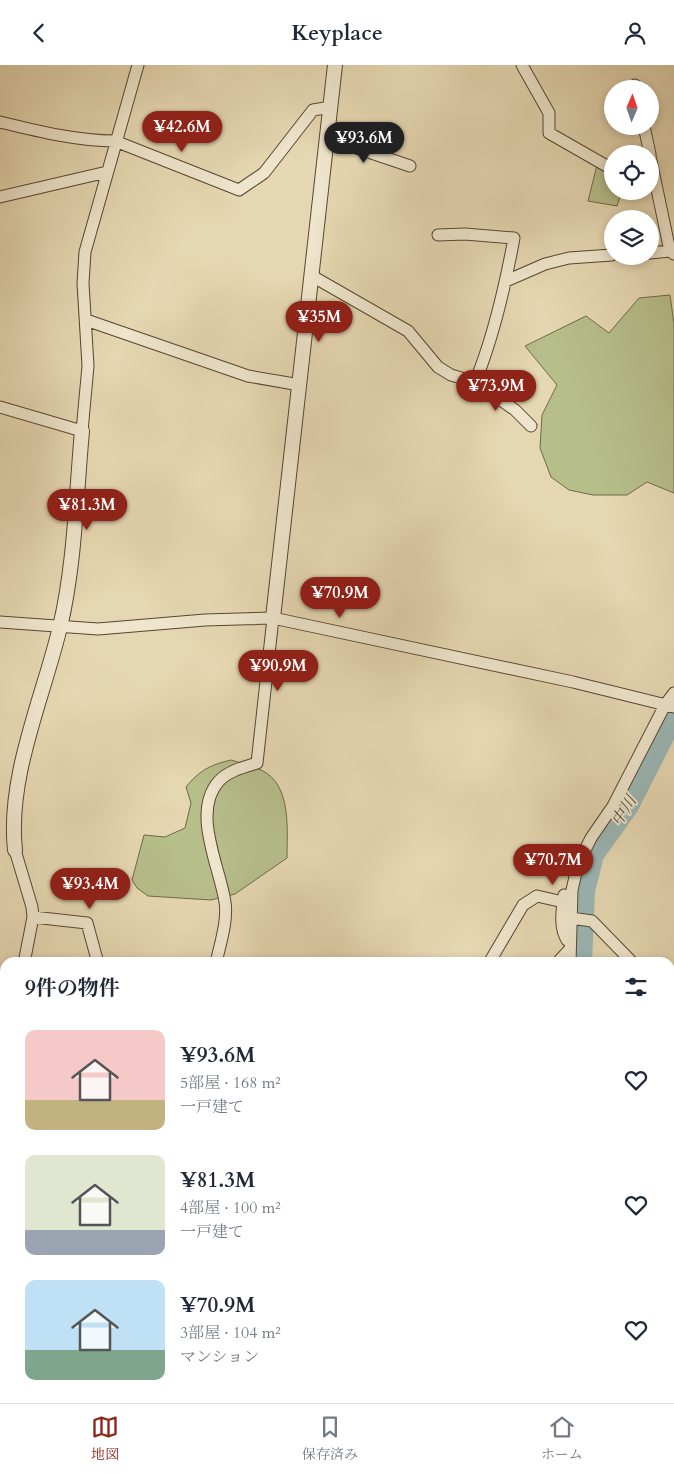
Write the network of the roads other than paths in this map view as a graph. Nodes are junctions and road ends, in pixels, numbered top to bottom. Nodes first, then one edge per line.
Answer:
1 (138, 65) edge
2 (335, 65) edge
3 (522, 65) edge
4 (331, 107) junction
5 (0, 122) edge
6 (327, 138) junction
7 (115, 141) junction
8 (604, 164) edge
9 (410, 166) dead end
10 (107, 173) junction
11 (0, 197) edge
12 (657, 200) edge
13 (438, 235) dead end
14 (659, 253) edge
15 (672, 253) edge
16 (604, 256) edge
17 (312, 276) junction
18 (506, 281) junction
19 (86, 320) junction
20 (475, 382) junction
21 (300, 385) junction
22 (0, 407) edge
23 (531, 425) dead end
24 (82, 431) junction
25 (273, 618) junction
26 (0, 622) edge
27 (60, 627) junction
28 (674, 693) edge
29 (670, 707) edge
30 (15, 850) joint
31 (582, 856) junction
32 (563, 902) junction
33 (33, 917) junction
34 (573, 917) junction
35 (570, 947) junction
36 (25, 957) edge
37 (96, 957) edge
38 (217, 957) edge
39 (493, 957) edge
40 (562, 957) edge
41 (570, 957) edge
42 (628, 957) edge

1 - 7 street
2 - 4 street
3 - 8 street
4 - 6 street
4 - 7 street
5 - 7 street
6 - 9 street
6 - 17 street
7 - 10 street
10 - 11 street
10 - 19 street
12 - 15 street
13 - 18 street
14 - 15 street
16 - 18 street
17 - 20 street
17 - 21 street
18 - 20 street
19 - 21 street
19 - 24 street
20 - 23 street
21 - 25 street
22 - 24 street
24 - 27 street
25 - 27 street
25 - 29 street
25 - 38 street
26 - 27 street
27 - 30 street
28 - 29 street
29 - 31 street
30 - 33 street
31 - 32 street
31 - 34 street
32 - 35 street
32 - 39 street
33 - 36 street
33 - 37 street
34 - 35 street
34 - 42 street
35 - 40 street
35 - 41 street

